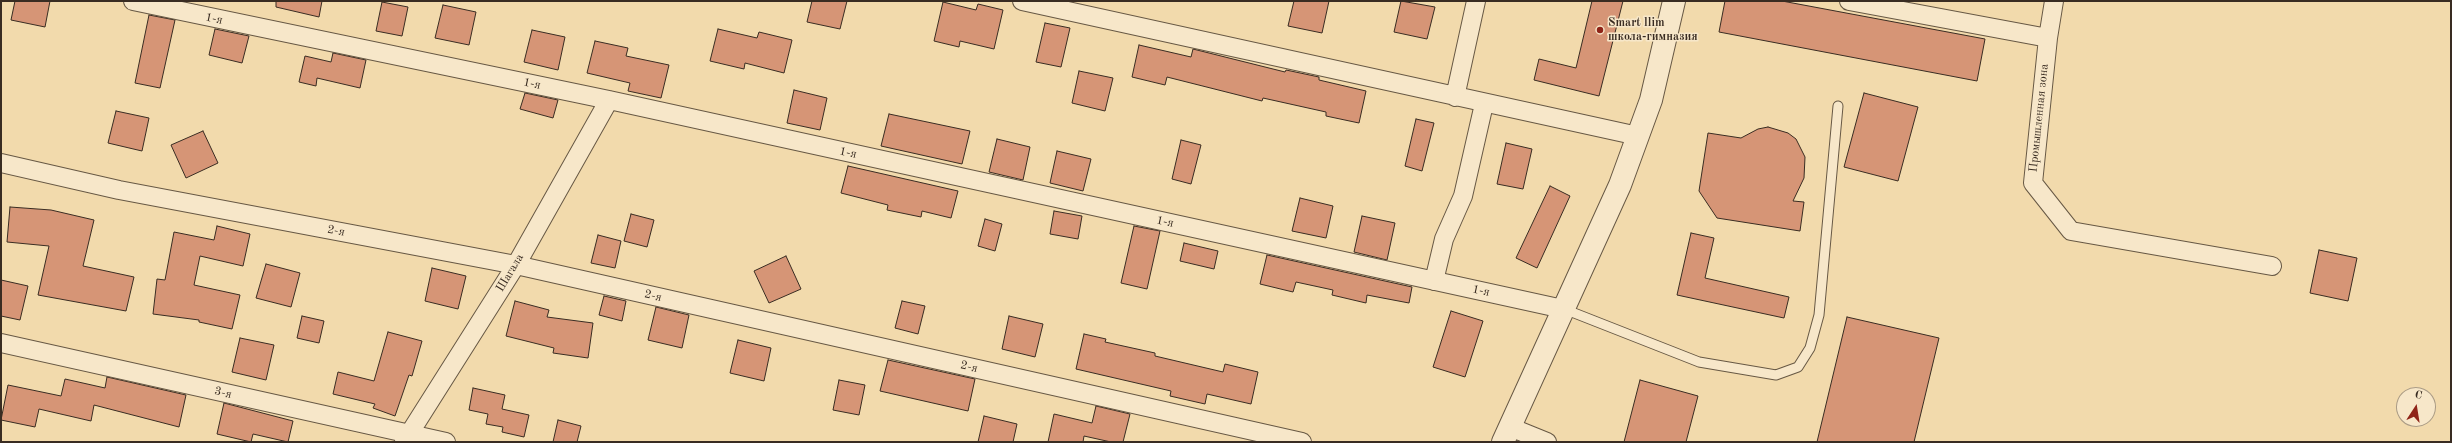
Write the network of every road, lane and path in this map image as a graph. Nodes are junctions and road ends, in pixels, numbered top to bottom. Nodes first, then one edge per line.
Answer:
1 (133, 1) edge
2 (1022, 1) edge
3 (1476, 1) edge
4 (1674, 1) edge
5 (1849, 1) edge
6 (2054, 1) edge
7 (2048, 38) junction
8 (1454, 97) junction
9 (609, 100) junction
10 (1484, 104) junction
11 (1838, 106) dead end
12 (1638, 136) junction
13 (1, 163) edge
14 (516, 266) junction
15 (2272, 266) dead end
16 (1434, 281) junction
17 (1562, 309) junction
18 (1, 343) edge
19 (1507, 434) edge
20 (407, 438) edge
21 (446, 442) edge
22 (1302, 442) edge
23 (1547, 442) edge

1 - 9 street, 1-я
2 - 8 street
3 - 8 street
4 - 12 street
5 - 7 street
6 - 7 street, Промышленная зона
7 - 15 street, Промышленная зона
8 - 10 street
9 - 14 street, Шагала
9 - 16 street, 1-я
10 - 12 street
10 - 16 street
11 - 17 lane
12 - 17 street
13 - 14 street, 2-я
14 - 20 street, Шагала
14 - 22 street, 2-я
16 - 17 street, 1-я
17 - 19 street
18 - 20 street, 3-я
19 - 23 street
20 - 21 street, 3-я

